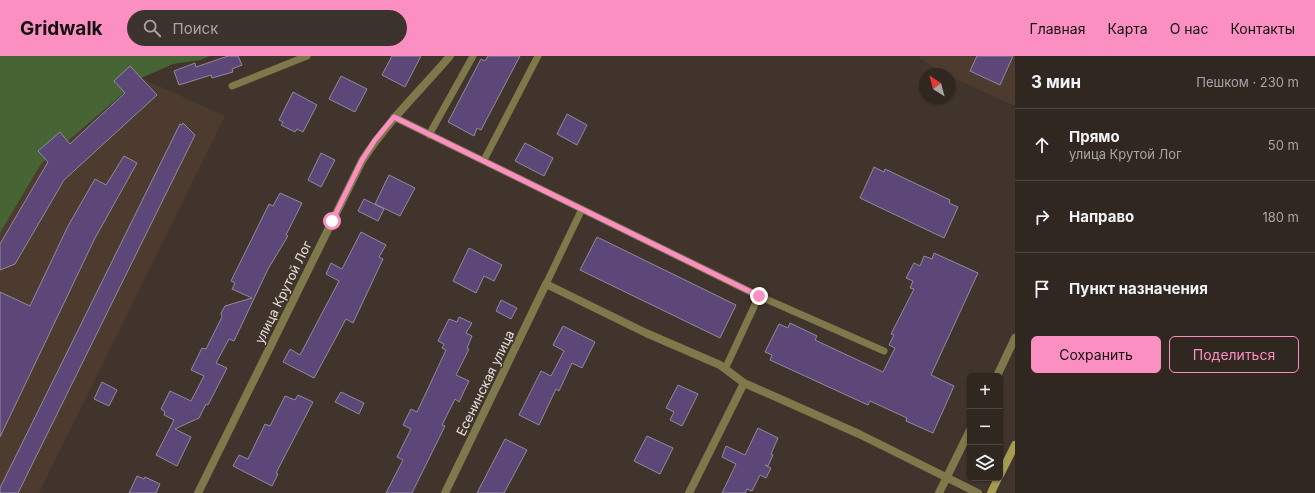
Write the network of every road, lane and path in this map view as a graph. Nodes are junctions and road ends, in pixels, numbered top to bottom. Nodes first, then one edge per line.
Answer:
1 (307, 56) edge
2 (450, 56) edge
3 (473, 56) edge
4 (538, 56) edge
5 (232, 86) dead end
6 (394, 117) junction
7 (429, 134) junction
8 (484, 160) junction
9 (582, 209) junction
10 (546, 284) junction
11 (759, 296) junction
12 (1015, 338) edge
13 (884, 351) dead end
14 (725, 369) junction
15 (998, 373) edge
16 (744, 383) junction
17 (967, 436) edge
18 (1015, 445) edge
19 (1003, 469) edge
20 (947, 478) junction
21 (997, 481) edge
22 (198, 493) edge
23 (446, 493) edge
24 (689, 493) edge
25 (939, 493) edge
26 (978, 493) edge
27 (991, 493) edge

1 - 5 lane
2 - 6 street, улица Крутой Лог
3 - 7 lane
4 - 8 lane
6 - 7 lane
6 - 22 street, улица Крутой Лог
7 - 8 lane
8 - 9 lane
9 - 10 lane
9 - 11 lane
10 - 14 street
10 - 23 street, Есенинская улица
11 - 13 lane
11 - 14 lane
12 - 15 street
14 - 16 street
16 - 20 street
16 - 24 street
17 - 20 street
18 - 19 main road
20 - 25 street
20 - 26 street
21 - 27 main road

